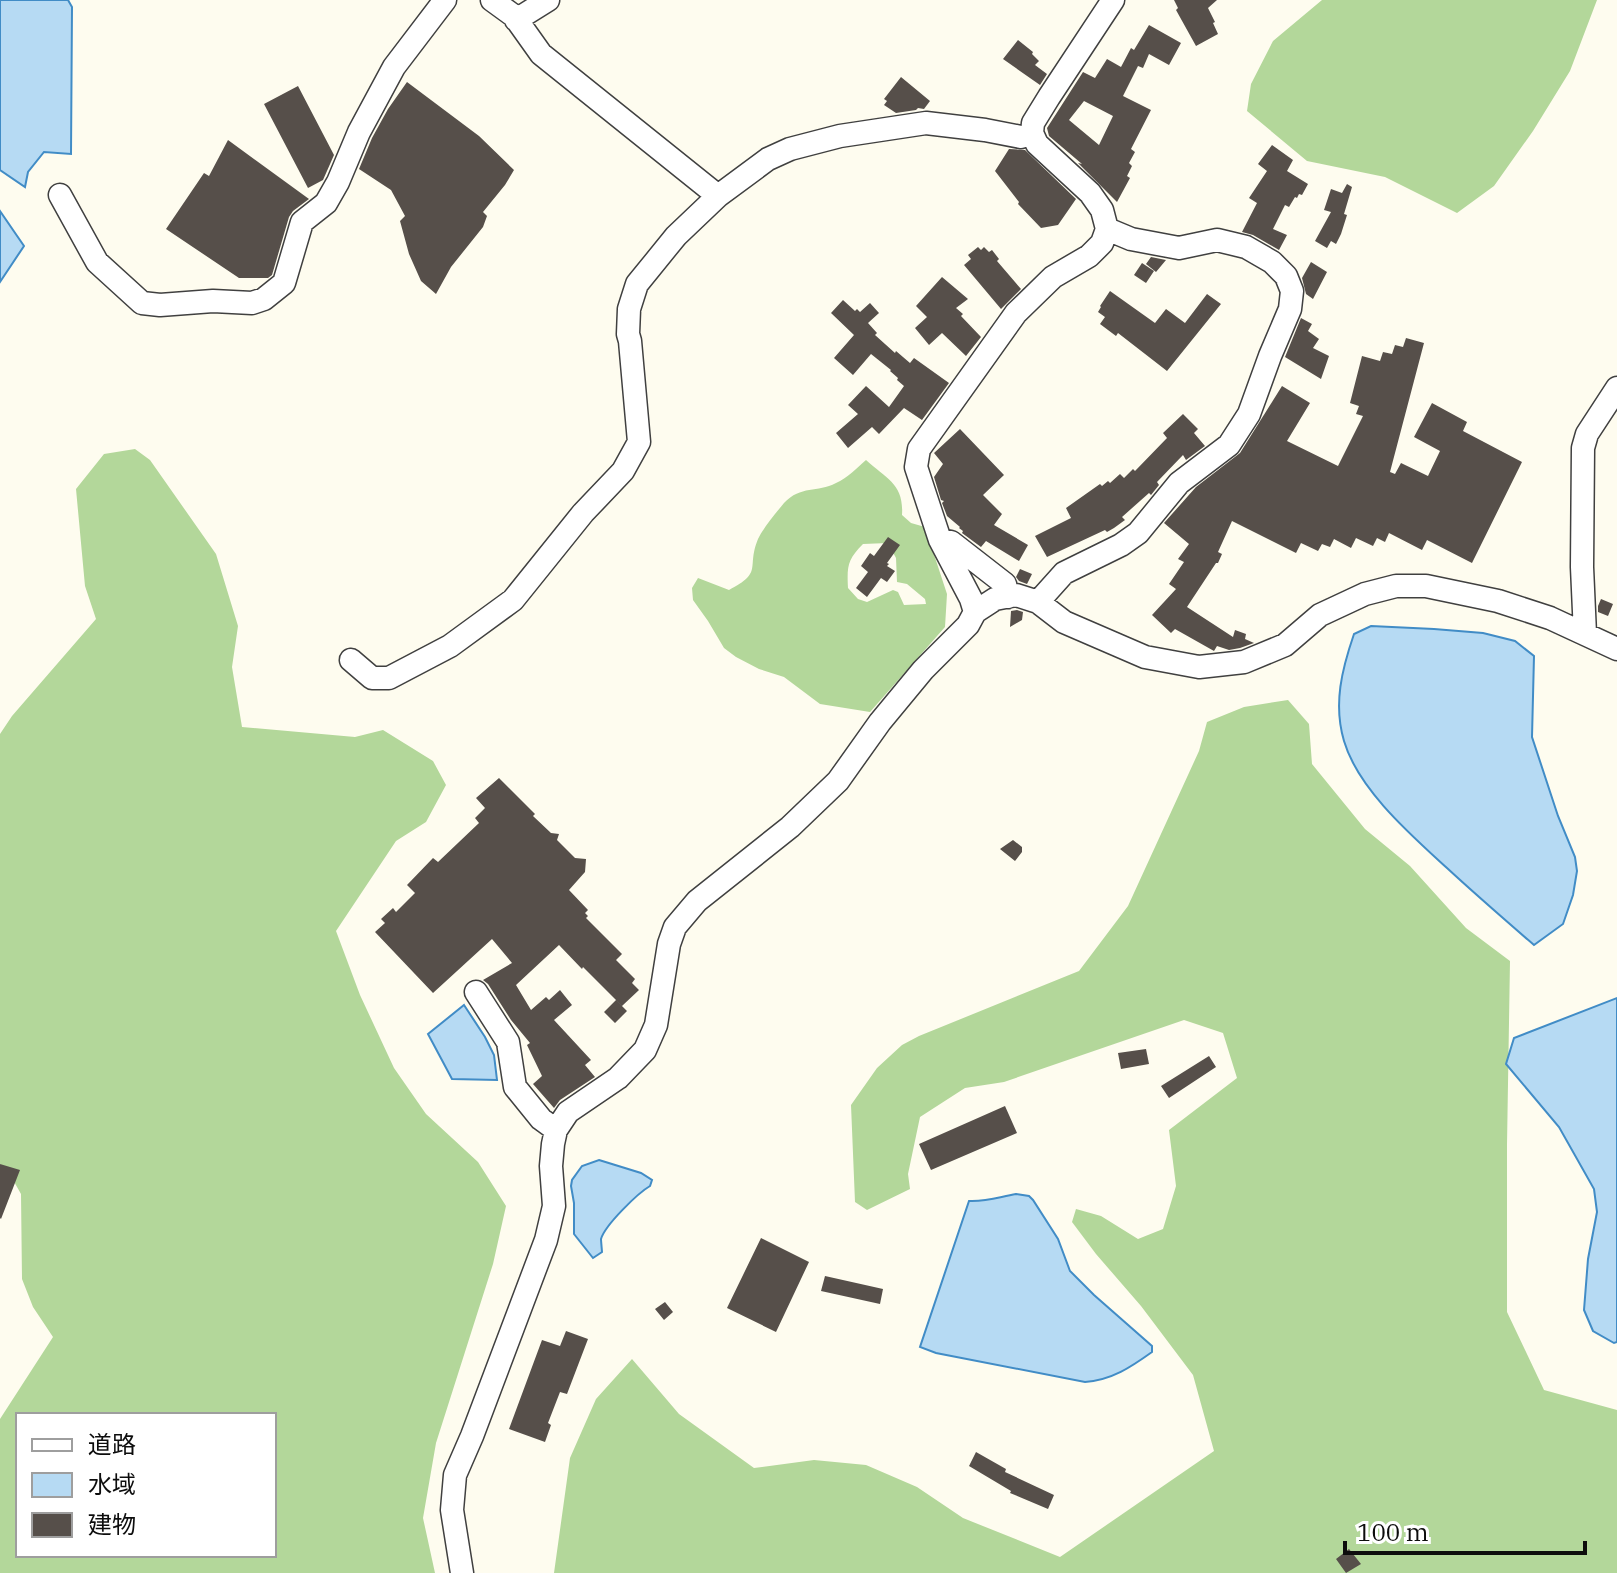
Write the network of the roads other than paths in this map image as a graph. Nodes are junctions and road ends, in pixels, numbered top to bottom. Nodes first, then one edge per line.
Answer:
1 (445, 0) edge
2 (492, 0) edge
3 (548, 0) edge
4 (1113, 0) edge
5 (516, 20) junction
6 (1032, 133) junction
7 (60, 195) dead end
8 (718, 196) junction
9 (1107, 229) junction
10 (1617, 388) edge
11 (940, 540) junction
12 (1008, 597) junction
13 (1038, 602) junction
14 (975, 612) junction
15 (1585, 634) junction
16 (1617, 649) edge
17 (351, 660) dead end
18 (476, 992) dead end
19 (556, 1130) junction
20 (462, 1573) edge

1 - 7 street
2 - 5 street
3 - 5 street
4 - 6 street
5 - 8 street
6 - 8 street
6 - 9 street
8 - 17 street
9 - 11 street
9 - 13 street
10 - 15 street
11 - 12 street
11 - 14 street
12 - 13 street
12 - 14 street
13 - 15 street
14 - 19 street
15 - 16 street
18 - 19 street
19 - 20 street

